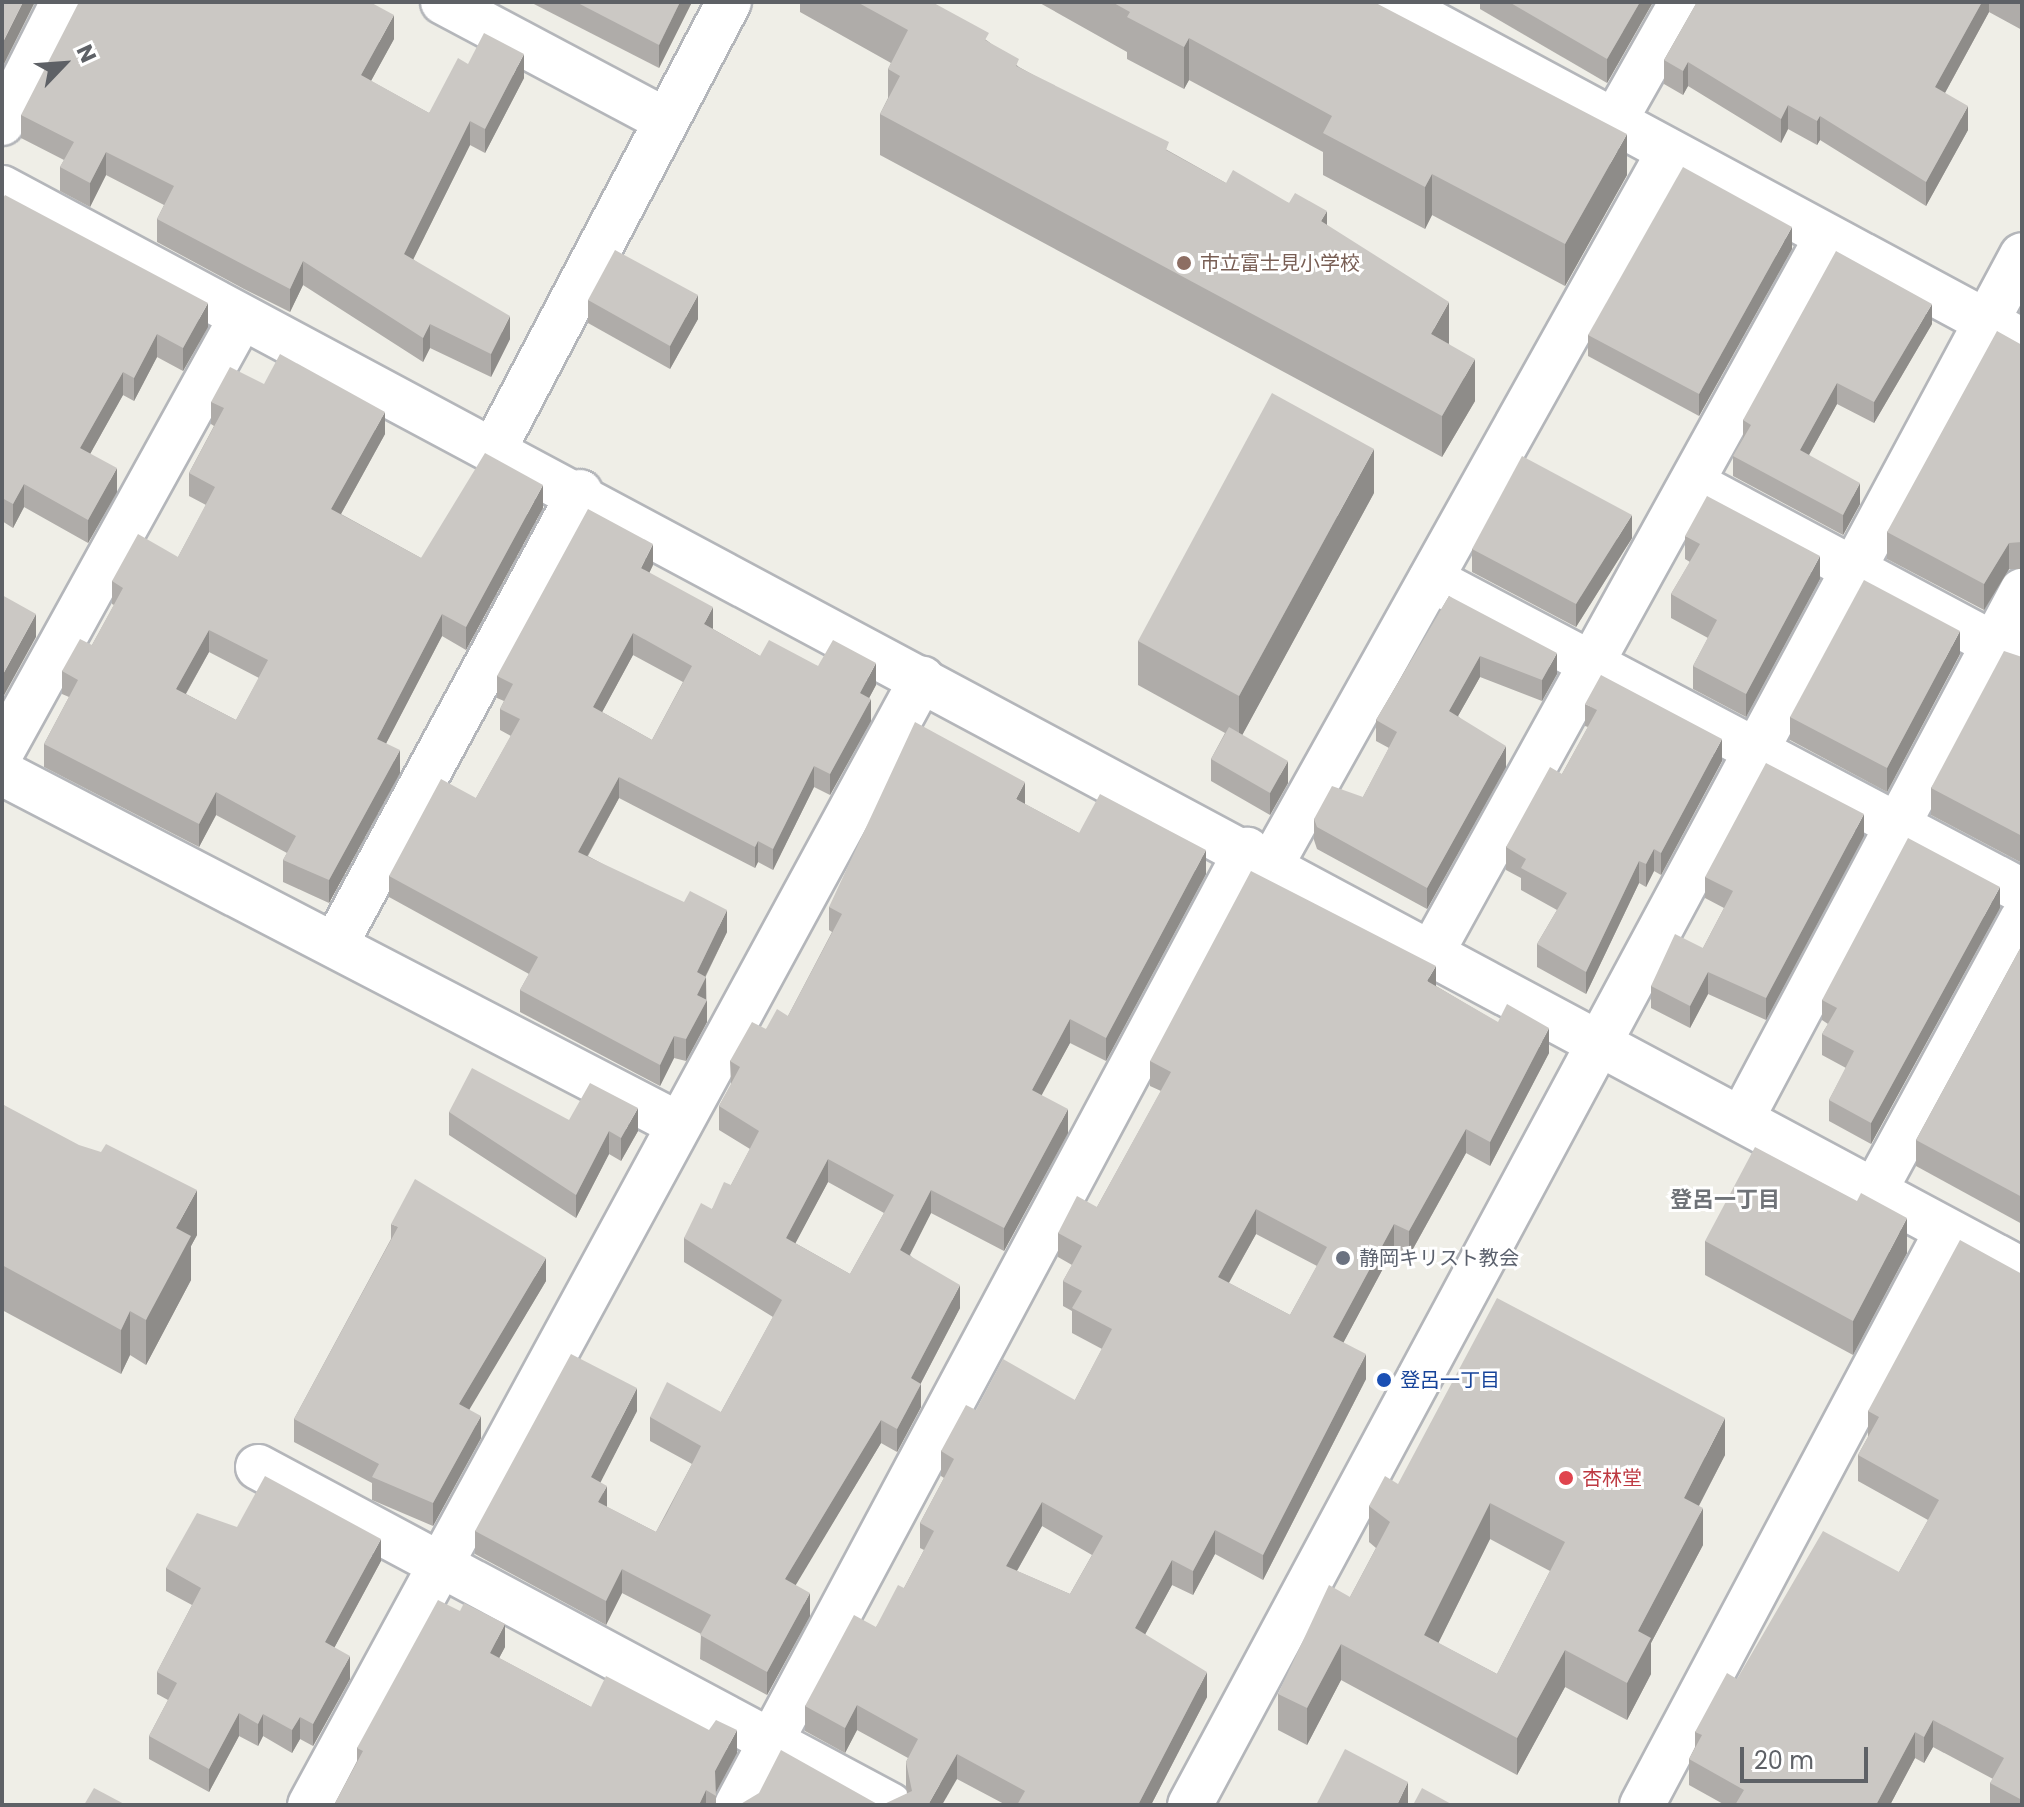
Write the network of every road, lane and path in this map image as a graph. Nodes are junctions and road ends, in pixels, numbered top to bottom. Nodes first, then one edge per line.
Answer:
1 (63, 2) edge
2 (443, 2) edge
3 (729, 2) edge
4 (1393, 2) edge
5 (1682, 2) edge
6 (1454, 16) edge
7 (665, 120) junction
8 (1614, 122) junction
9 (2, 123) edge
10 (1669, 152) junction
11 (2, 188) edge
12 (1827, 237) junction
13 (2022, 255) edge
14 (241, 318) junction
15 (2004, 331) edge
16 (494, 449) junction
17 (1692, 483) junction
18 (580, 492) junction
19 (1853, 568) junction
20 (1431, 579) junction
21 (2022, 591) edge
22 (2008, 651) edge
23 (1592, 662) junction
24 (922, 679) junction
25 (1755, 750) junction
26 (2, 751) edge
27 (2, 773) edge
28 (1897, 827) junction
29 (1260, 856) junction
30 (2022, 891) edge
31 (2022, 919) edge
32 (335, 945) junction
33 (1433, 950) junction
34 (1599, 1041) junction
35 (1742, 1118) junction
36 (676, 1123) junction
37 (1875, 1190) junction
38 (1947, 1231) junction
39 (2018, 1259) edge
40 (258, 1467) dead end
41 (438, 1562) junction
42 (771, 1740) junction
43 (310, 1805) edge
44 (737, 1805) edge
45 (890, 1805) edge
46 (1190, 1805) edge
47 (1642, 1805) edge

1 - 9 street
2 - 7 street
3 - 7 street
4 - 6 street
5 - 8 street
6 - 8 street
7 - 16 street
8 - 10 street
10 - 12 street
10 - 20 street
11 - 14 street
12 - 15 street
12 - 17 street
13 - 15 street
14 - 16 street
14 - 26 street
15 - 19 street
16 - 18 street
17 - 19 street
17 - 23 street
18 - 24 street
18 - 32 street
19 - 22 street
19 - 25 street
20 - 23 street
20 - 29 street
21 - 22 street
22 - 28 street
23 - 25 street
23 - 33 street
24 - 29 street
24 - 36 street
25 - 28 street
25 - 34 street
27 - 32 street
28 - 30 street
28 - 35 street
29 - 33 street
29 - 42 street
31 - 37 street
32 - 36 street
33 - 34 street
34 - 35 street
34 - 46 street
35 - 37 street
36 - 41 street
37 - 38 street
38 - 39 street
38 - 47 street
40 - 41 street
41 - 42 street
41 - 43 street
42 - 44 street
42 - 45 street

